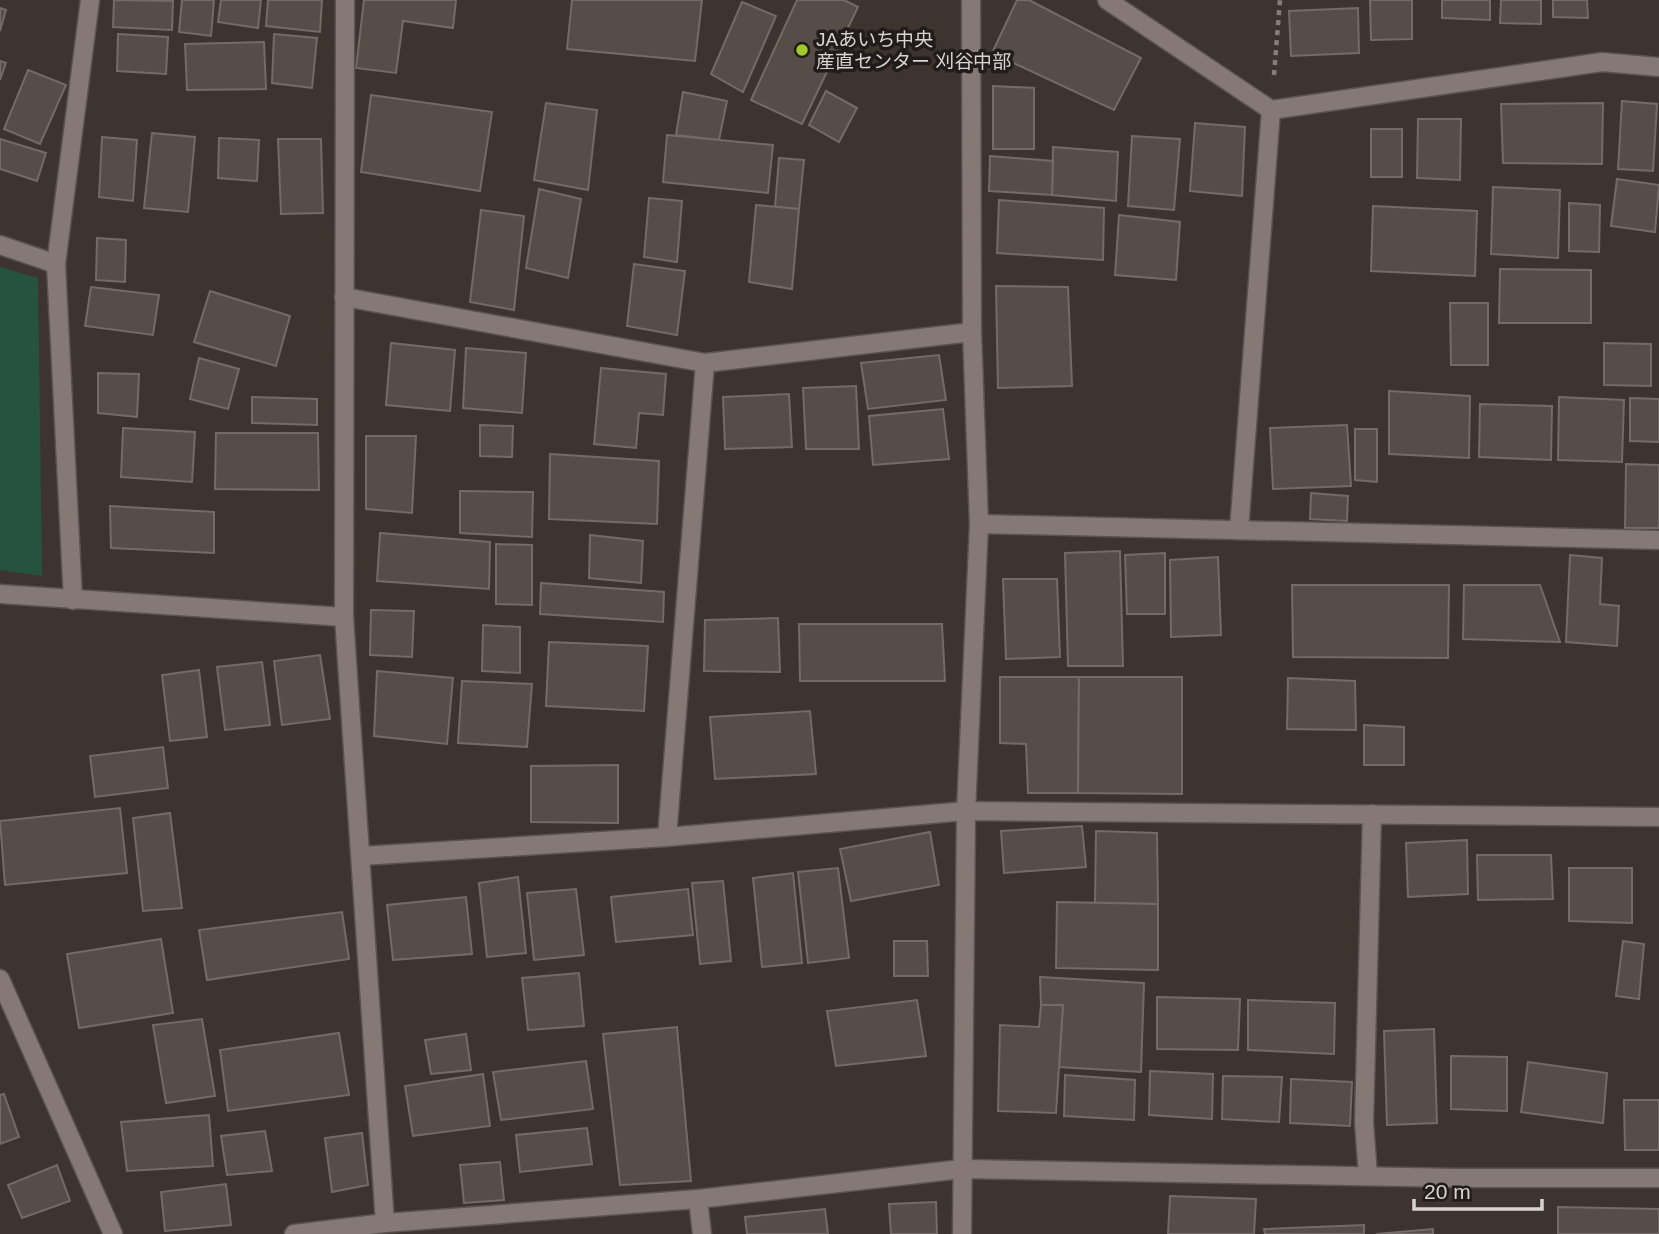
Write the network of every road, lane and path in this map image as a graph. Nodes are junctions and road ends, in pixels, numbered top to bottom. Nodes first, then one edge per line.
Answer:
1 (90, 0) edge
2 (345, 0) edge
3 (971, 0) edge
4 (1107, 0) edge
5 (1280, 0) edge
6 (1659, 67) edge
7 (1271, 110) junction
8 (0, 246) edge
9 (56, 264) junction
10 (344, 297) junction
11 (972, 332) junction
12 (705, 363) junction
13 (979, 524) junction
14 (1239, 530) junction
15 (1659, 540) edge
16 (0, 594) edge
17 (73, 600) junction
18 (344, 617) junction
19 (966, 811) junction
20 (1372, 814) junction
21 (1659, 817) edge
22 (667, 837) junction
23 (361, 856) junction
24 (0, 979) edge
25 (962, 1169) junction
26 (1368, 1176) junction
27 (1659, 1178) edge
28 (698, 1199) junction
29 (385, 1223) junction
30 (113, 1234) edge
31 (294, 1234) edge
32 (702, 1234) edge
33 (962, 1234) edge

1 - 9 street
2 - 10 street
3 - 11 street
4 - 7 street
5 - 7 path
6 - 7 street
7 - 14 street
8 - 9 street
9 - 17 street
10 - 12 street
10 - 18 street
11 - 12 street
11 - 13 street
12 - 22 street
13 - 14 street
13 - 19 street
14 - 15 street
16 - 17 street
17 - 18 street
18 - 23 street
19 - 20 street
19 - 22 street
19 - 25 street
20 - 21 street
20 - 26 street
22 - 23 street
23 - 29 street
24 - 30 street
25 - 26 street
25 - 28 street
25 - 33 street
26 - 27 street
28 - 29 street
28 - 32 street
29 - 31 street

